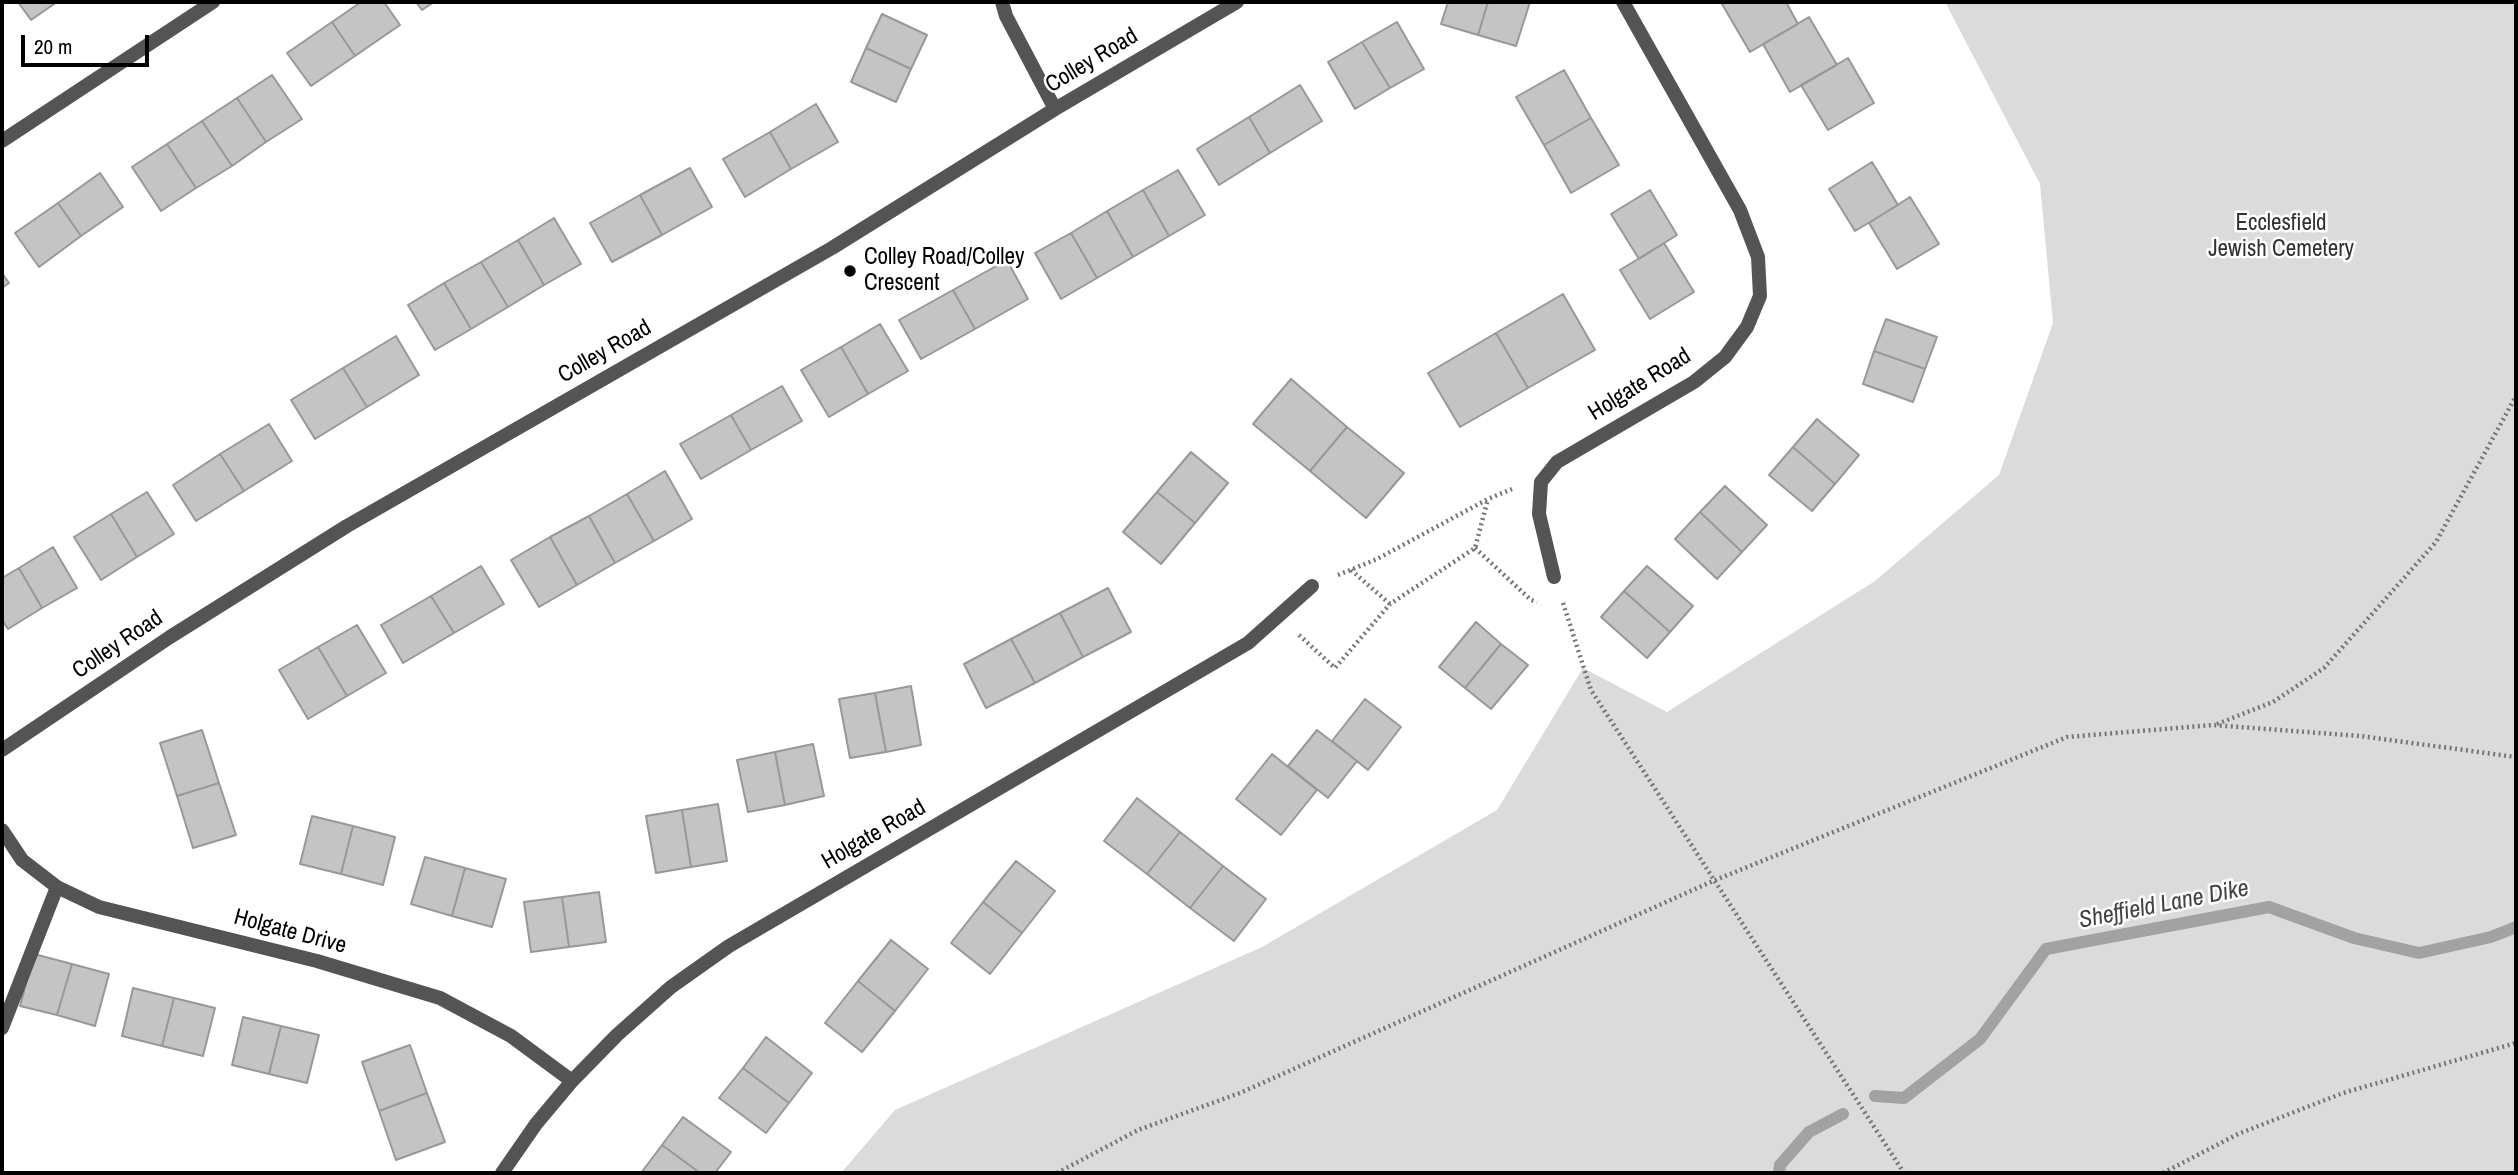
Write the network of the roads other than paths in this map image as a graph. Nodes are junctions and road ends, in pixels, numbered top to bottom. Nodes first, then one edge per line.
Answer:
1 (213, 2) edge
2 (1002, 2) edge
3 (1237, 2) edge
4 (1623, 2) edge
5 (1055, 109) junction
6 (2, 141) edge
7 (1554, 577) road end
8 (1312, 586) road end
9 (2, 750) edge
10 (2, 830) edge
11 (57, 887) junction
12 (2, 1028) edge
13 (572, 1081) junction
14 (502, 1173) edge

1 - 6 street
2 - 5 street
3 - 5 street, Colley Road
4 - 7 street, Holgate Road
5 - 9 street, Colley Road
8 - 13 street, Holgate Road
10 - 11 street, Holgate Drive
11 - 12 street
11 - 13 street, Holgate Drive
13 - 14 street, Holgate Road

